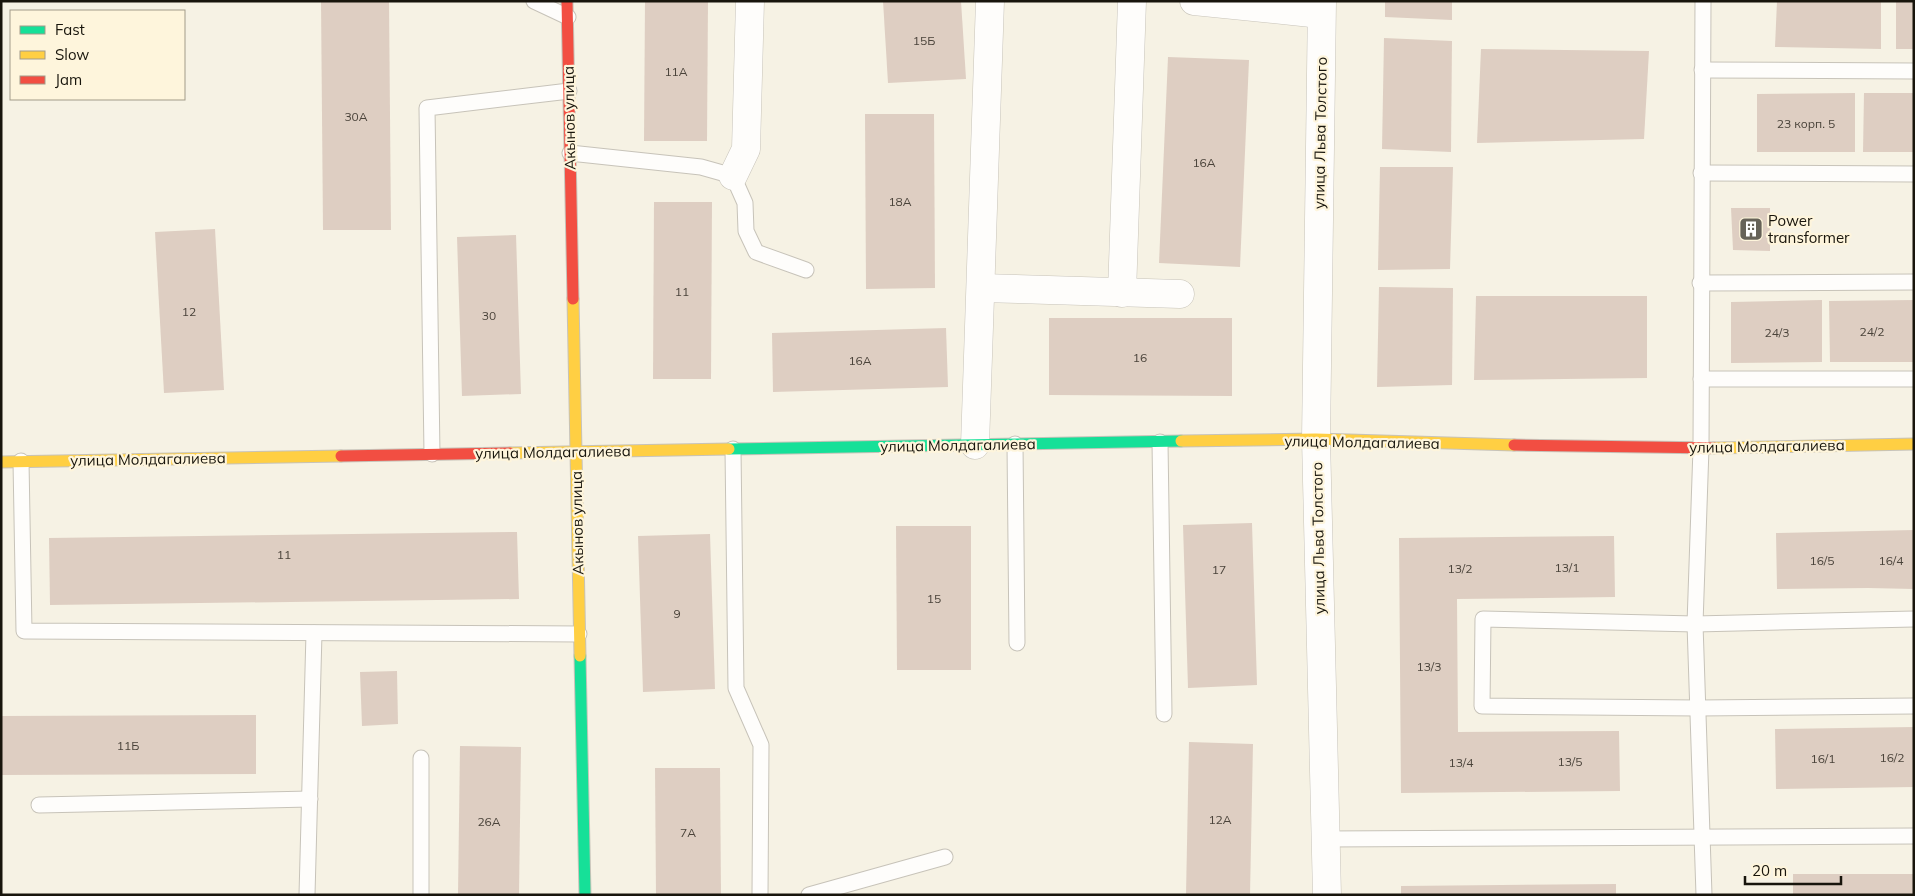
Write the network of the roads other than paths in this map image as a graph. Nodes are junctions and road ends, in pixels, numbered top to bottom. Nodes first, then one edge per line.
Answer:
1 (534, 1) edge
2 (567, 1) edge
3 (750, 1) edge
4 (990, 1) edge
5 (1132, 1) edge
6 (1194, 1) edge
7 (1703, 1) edge
8 (1322, 7) edge
9 (568, 18) junction
10 (1702, 70) junction
11 (1914, 71) edge
12 (569, 91) junction
13 (570, 153) junction
14 (1701, 173) junction
15 (1914, 174) edge
16 (733, 176) junction
17 (806, 270) dead end
18 (1914, 282) edge
19 (1700, 283) junction
20 (981, 288) junction
21 (1122, 293) junction
22 (1180, 294) dead end
23 (1701, 379) junction
24 (1914, 379) edge
25 (1316, 439) junction
26 (1160, 442) junction
27 (1015, 444) junction
28 (1914, 444) edge
29 (975, 445) junction
30 (1701, 448) junction
31 (733, 449) junction
32 (575, 452) junction
33 (432, 454) junction
34 (20, 461) junction
35 (1, 462) edge
36 (1914, 619) edge
37 (1695, 624) junction
38 (314, 632) junction
39 (579, 634) junction
40 (1017, 643) dead end
41 (1914, 706) edge
42 (1698, 708) junction
43 (1164, 714) dead end
44 (421, 758) dead end
45 (310, 798) junction
46 (39, 804) dead end
47 (1914, 836) edge
48 (1701, 837) junction
49 (1325, 839) junction
50 (945, 857) dead end
51 (307, 895) edge
52 (421, 895) edge
53 (585, 895) edge
54 (760, 895) edge
55 (810, 895) edge
56 (1327, 895) edge
57 (1704, 895) edge

1 - 9 lane
2 - 9 street, Акынов улица
3 - 16 street
4 - 20 street
5 - 21 street
6 - 8 street
7 - 10 lane
8 - 25 street, улица Льва Толстого
9 - 12 street, Акынов улица
10 - 11 lane
10 - 14 lane
12 - 13 street, Акынов улица
12 - 33 lane
13 - 16 lane
13 - 32 street, Акынов улица
14 - 15 lane
14 - 19 lane
16 - 17 lane
18 - 19 lane
19 - 23 lane
20 - 21 street
20 - 29 street
21 - 22 street
23 - 24 lane
23 - 30 lane
25 - 26 street, улица Молдагалиева
25 - 30 street, улица Молдагалиева
25 - 49 street, улица Льва Толстого
26 - 27 street, улица Молдагалиева
26 - 43 lane
27 - 29 street, улица Молдагалиева
27 - 40 lane
28 - 30 street, улица Молдагалиева
29 - 31 street, улица Молдагалиева
30 - 37 lane
31 - 32 street, улица Молдагалиева
31 - 54 lane
32 - 33 street, улица Молдагалиева
32 - 39 street, Акынов улица
33 - 34 street, улица Молдагалиева
34 - 35 street, улица Молдагалиева
34 - 38 lane
36 - 37 lane
37 - 42 lane
37 - 42 lane
38 - 39 lane
38 - 45 lane
39 - 53 street, Акынов улица
41 - 42 lane
42 - 48 lane
44 - 52 lane
45 - 46 lane
45 - 51 lane
47 - 48 lane
48 - 49 lane
48 - 57 lane
49 - 56 street, улица Льва Толстого
50 - 55 lane

